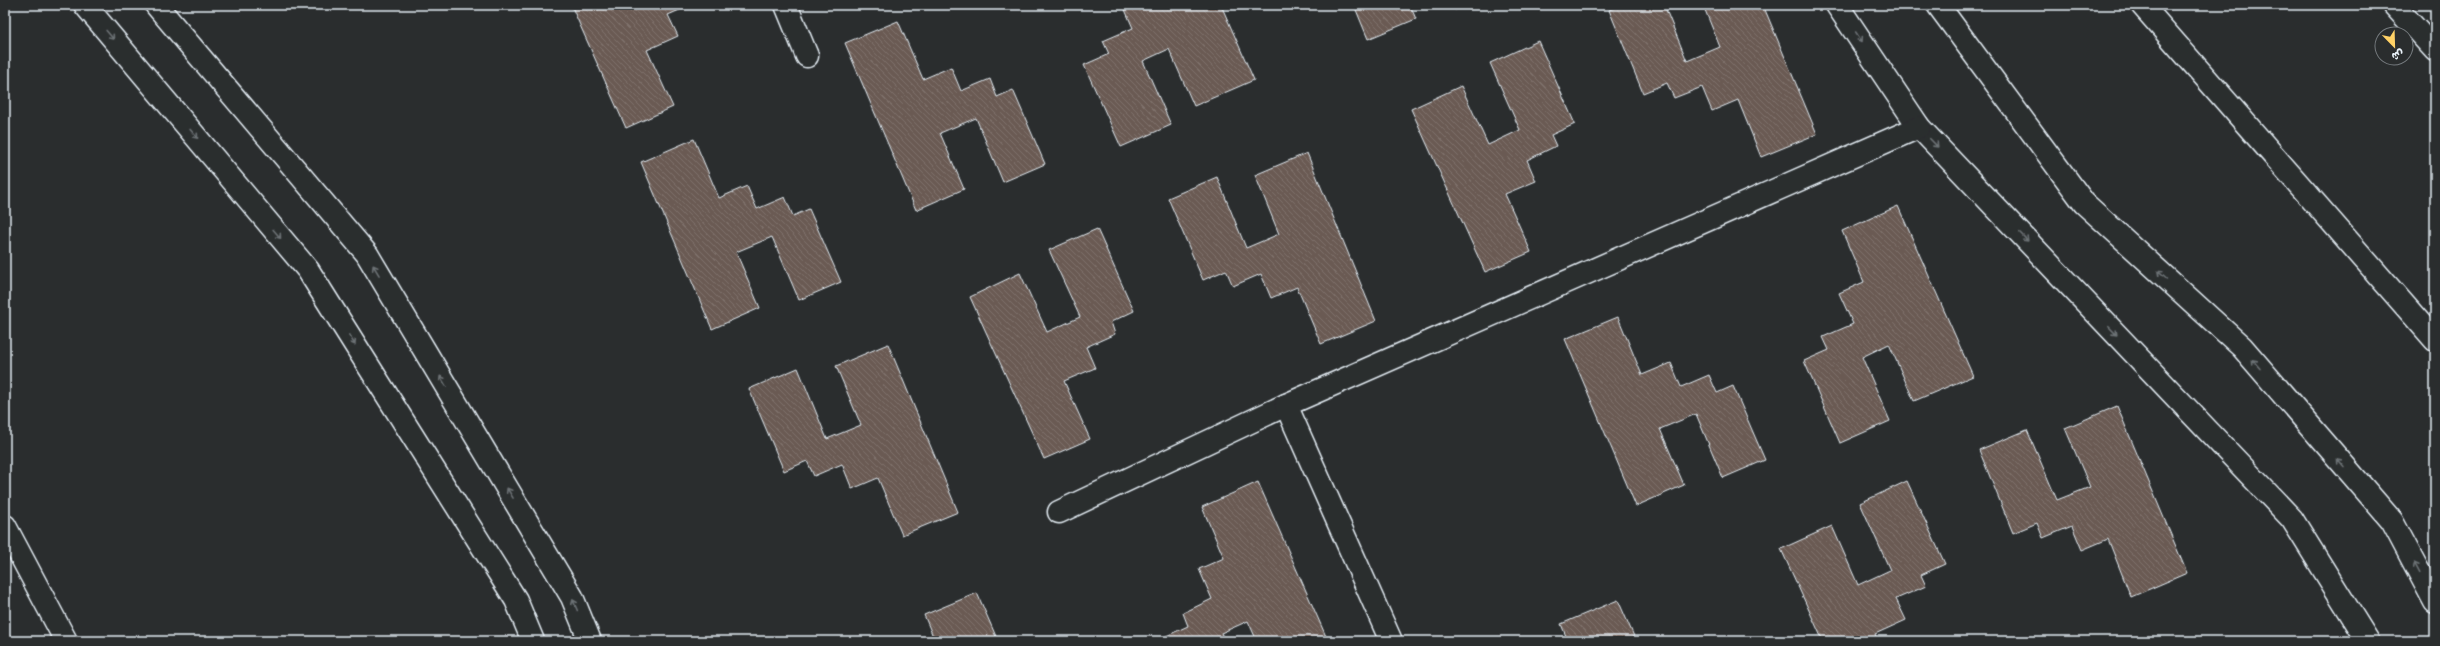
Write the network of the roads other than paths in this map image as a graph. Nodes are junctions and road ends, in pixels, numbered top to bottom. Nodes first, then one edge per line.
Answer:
1 (85, 5) edge
2 (156, 5) edge
3 (786, 5) edge
4 (1837, 5) edge
5 (1938, 5) edge
6 (2142, 5) edge
7 (2394, 5) edge
8 (2435, 50) edge
9 (807, 56) dead end
10 (1919, 127) junction
11 (2435, 340) edge
12 (1286, 405) junction
13 (1059, 512) dead end
14 (5, 526) edge
15 (2435, 602) edge
16 (66, 641) edge
17 (533, 641) edge
18 (590, 641) edge
19 (1391, 641) edge
20 (2368, 641) edge

1 -> 17 street
18 -> 2 street
3 - 9 street
4 -> 10 street
15 -> 5 street
6 - 11 street
7 - 8 street
10 - 12 street
10 -> 20 street
12 - 13 street
12 - 19 street
14 - 16 street

